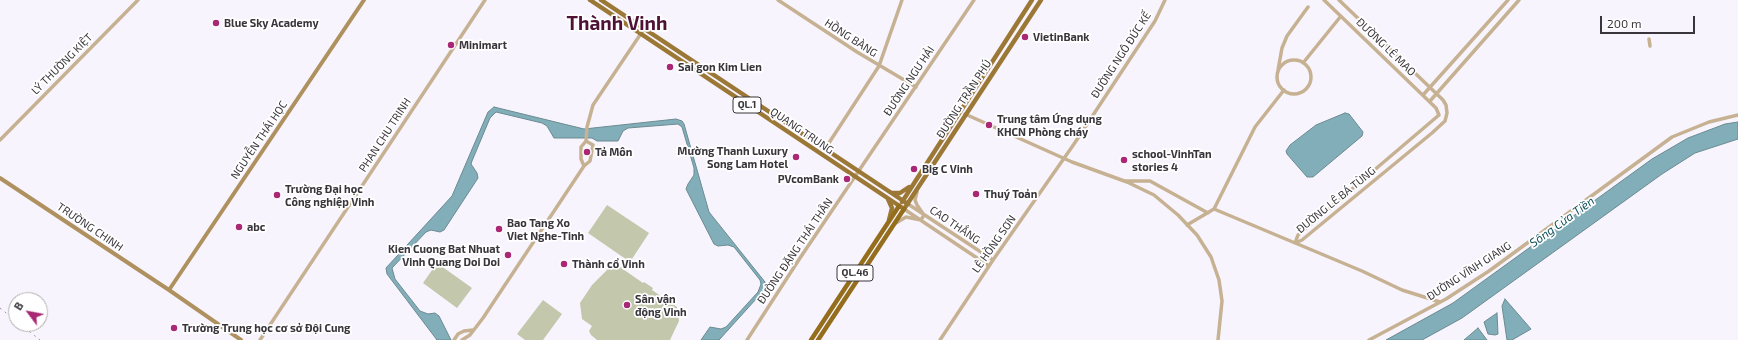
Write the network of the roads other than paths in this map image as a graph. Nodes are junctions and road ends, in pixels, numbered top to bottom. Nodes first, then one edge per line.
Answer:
1 (138, 0) edge
2 (364, 0) edge
3 (485, 0) edge
4 (590, 0) edge
5 (601, 0) edge
6 (778, 0) edge
7 (902, 0) edge
8 (974, 0) edge
9 (1032, 0) edge
10 (1041, 0) edge
11 (1165, 0) edge
12 (1324, 0) edge
13 (1339, 0) edge
14 (1508, 0) edge
15 (1519, 0) edge
16 (1308, 8) dead end
17 (1341, 16) junction
18 (1018, 22) junction
19 (1024, 26) junction
20 (644, 29) junction
21 (640, 34) junction
22 (1649, 39) dead end
23 (1650, 46) dead end
24 (687, 58) junction
25 (1303, 63) junction
26 (684, 64) junction
27 (879, 66) junction
28 (1278, 72) junction
29 (916, 87) junction
30 (1430, 87) junction
31 (1284, 90) junction
32 (1436, 94) junction
33 (1423, 95) junction
34 (1430, 102) junction
35 (961, 111) junction
36 (966, 114) junction
37 (1738, 115) edge
38 (1438, 118) joint
39 (781, 120) junction
40 (1442, 124) joint
41 (777, 126) junction
42 (946, 139) junction
43 (0, 140) edge
44 (587, 140) junction
45 (825, 149) junction
46 (821, 155) junction
47 (1064, 158) junction
48 (930, 164) junction
49 (584, 166) junction
50 (859, 172) junction
51 (855, 177) junction
52 (0, 178) edge
53 (1122, 180) junction
54 (912, 185) junction
55 (917, 189) junction
56 (889, 192) junction
57 (885, 196) junction
58 (903, 201) junction
59 (908, 204) junction
60 (899, 206) junction
61 (904, 209) junction
62 (1214, 209) junction
63 (1208, 213) junction
64 (924, 215) junction
65 (921, 220) junction
66 (889, 222) junction
67 (893, 225) junction
68 (1187, 225) junction
69 (961, 239) junction
70 (1295, 243) junction
71 (958, 245) junction
72 (873, 252) junction
73 (992, 260) junction
74 (989, 266) junction
75 (845, 288) junction
76 (169, 290) junction
77 (850, 291) junction
78 (1440, 302) junction
79 (473, 330) junction
80 (812, 338) edge
81 (241, 340) edge
82 (260, 340) edge
83 (454, 340) edge
84 (462, 340) edge
85 (747, 340) edge
86 (818, 340) edge
87 (940, 340) edge
88 (1218, 340) edge
89 (1369, 340) edge

1 - 43 street, LÝ THƯỜNG KIỆT
2 - 76 main road, NGUYỄN THÁI HỌC
3 - 82 street, PHAN CHU TRINH
4 - 21 main road, QUANG TRUNG / QL.1
5 - 20 main road, QUANG TRUNG / QL.1
6 - 27 street, HỒNG BÀNG
7 - 27 street
8 - 29 street, ĐƯỜNG NGƯ HẢI
9 - 18 main road, ĐƯỜNG TRẦN PHÚ
10 - 19 main road, ĐƯỜNG TRẦN PHÚ
11 - 47 street, ĐƯỜNG NGÔ ĐỨC KẾ
12 - 17 street, ĐƯỜNG LÊ MAO
13 - 30 street, ĐƯỜNG LÊ MAO
14 - 30 street
15 - 32 street
16 - 28 street
17 - 25 street
17 - 33 street, ĐƯỜNG LÊ MAO
18 - 19 main road
18 - 35 main road, ĐƯỜNG TRẦN PHÚ
19 - 36 main road, ĐƯỜNG TRẦN PHÚ
20 - 21 street
20 - 24 main road, QUANG TRUNG / QL.1
21 - 26 main road, QUANG TRUNG / QL.1
21 - 44 street
22 - 23 street
24 - 26 main road
24 - 39 main road, QUANG TRUNG / QL.1
25 - 28 street
25 - 31 street
26 - 41 main road, QUANG TRUNG / QL.1
27 - 29 street, HỒNG BÀNG
27 - 45 street
28 - 31 street
29 - 50 street, ĐƯỜNG NGƯ HẢI
30 - 32 street, ĐƯỜNG LÊ MAO
30 - 33 street
31 - 62 street
32 - 34 street
32 - 40 street, ĐƯỜNG LÊ MAO
33 - 34 street, ĐƯỜNG LÊ MAO
34 - 38 street, ĐƯỜNG LÊ MAO
35 - 36 main road
35 - 42 main road, ĐƯỜNG TRẦN PHÚ
36 - 42 main road, ĐƯỜNG TRẦN PHÚ
36 - 47 street
37 - 78 street, ĐƯỜNG VĨNH GIANG
38 - 70 street, ĐƯỜNG LÊ BÁ TÙNG
39 - 41 main road
39 - 45 main road, QUANG TRUNG / QL.1
40 - 70 street, ĐƯỜNG LÊ BÁ TÙNG
41 - 46 main road, QUANG TRUNG / QL.1
42 - 48 main road, ĐƯỜNG TRẦN PHÚ
44 - 49 street
44 - 49 street
45 - 46 main road
45 - 50 main road, QUANG TRUNG / QL.1
46 - 51 main road, QUANG TRUNG / QL.1
47 - 53 street
47 - 73 street, LÊ HỒNG SƠN
48 - 54 main road, ĐƯỜNG TRẦN PHÚ
48 - 55 main road, ĐƯỜNG TRẦN PHÚ
49 - 79 street
50 - 51 street, ĐƯỜNG ĐẶNG THÁI THÂN
50 - 56 main road, QUANG TRUNG / QL.1
51 - 57 main road, QUANG TRUNG / QL.1
51 - 85 street, ĐƯỜNG ĐẶNG THÁI THÂN
52 - 76 main road, TRƯỜNG CHINH
53 - 63 street
53 - 68 street
54 - 56 main road
54 - 58 main road, ĐƯỜNG TRẦN PHÚ
55 - 59 main road, ĐƯỜNG TRẦN PHÚ
55 - 64 street
56 - 58 main road, QUANG TRUNG / QL.1
57 - 60 main road, QUANG TRUNG / QL.1
57 - 66 main road
58 - 59 main road, QUANG TRUNG / QL.1
58 - 60 main road, ĐƯỜNG TRẦN PHÚ
59 - 61 main road, ĐƯỜNG TRẦN PHÚ
59 - 64 street, CAO THẮNG
60 - 61 main road, QUANG TRUNG / QL.1
60 - 66 highway, QL.46
61 - 65 street
61 - 67 highway, QL.46
62 - 63 street
62 - 70 street
63 - 68 street
64 - 65 street
64 - 69 street, CAO THẮNG
65 - 67 street
65 - 71 street
66 - 72 highway, QL.46
67 - 72 highway, QL.46
68 - 88 street
69 - 71 street
69 - 73 street, CAO THẮNG
70 - 78 street
71 - 74 street
72 - 75 highway, QL.46
72 - 77 highway, QL.46
73 - 74 street, LÊ HỒNG SƠN
74 - 87 street, LÊ HỒNG SƠN
75 - 77 main road
75 - 80 highway, QL.46
76 - 81 main road, TRƯỜNG CHINH
77 - 86 highway, QL.46
78 - 89 street, ĐƯỜNG VĨNH GIANG
79 - 83 street
79 - 84 street
80 - 86 main road

